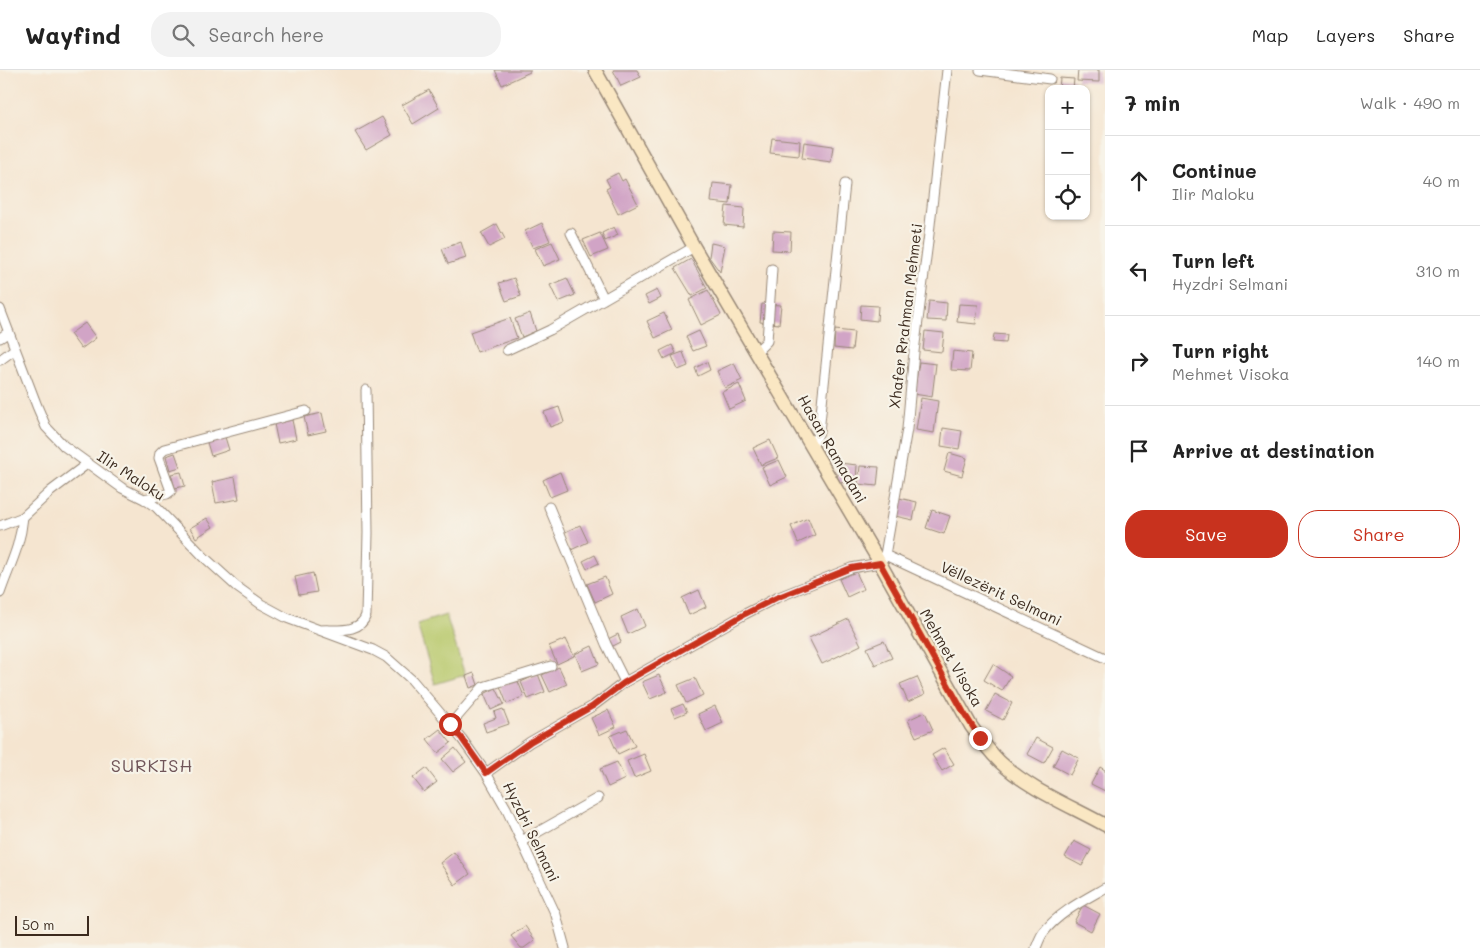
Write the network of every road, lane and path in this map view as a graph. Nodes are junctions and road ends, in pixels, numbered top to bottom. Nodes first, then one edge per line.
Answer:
1 (595, 70) edge
2 (947, 70) edge
3 (980, 70) edge
4 (1050, 79) dead end
5 (845, 184) dead end
6 (571, 233) dead end
7 (694, 247) junction
8 (772, 269) dead end
9 (604, 299) junction
10 (0, 310) edge
11 (9, 332) junction
12 (0, 338) edge
13 (15, 349) junction
14 (507, 350) dead end
15 (756, 352) junction
16 (0, 360) edge
17 (366, 390) dead end
18 (306, 411) dead end
19 (812, 447) junction
20 (87, 464) junction
21 (144, 499) junction
22 (549, 507) dead end
23 (23, 517) junction
24 (0, 526) edge
25 (882, 559) junction
26 (0, 593) edge
27 (317, 630) junction
28 (1105, 658) edge
29 (551, 666) dead end
30 (625, 682) junction
31 (450, 724) junction
32 (486, 773) junction
33 (598, 798) dead end
34 (1105, 825) edge
35 (522, 841) junction
36 (1105, 888) edge
37 (565, 948) edge
38 (1036, 948) edge

1 - 7 main road, Hasan Ramadani
2 - 25 street, Xhafer Rrahman Mehmeti
3 - 4 street
5 - 19 street
6 - 9 street
7 - 9 street
7 - 15 main road, Hasan Ramadani
8 - 15 street
9 - 14 street
10 - 11 street, Ilir Maloku
11 - 12 street
11 - 13 street, Ilir Maloku
13 - 16 street
13 - 20 street, Ilir Maloku
15 - 19 main road, Hasan Ramadani
17 - 27 street, Ilir Maloku
18 - 21 street
19 - 25 main road, Hasan Ramadani
20 - 21 street, Ilir Maloku
20 - 23 street
21 - 27 street, Ilir Maloku
22 - 30 street
23 - 24 street
23 - 26 street
25 - 28 street, Vëllezërit Selmani
25 - 30 street, Hyzdri Selmani
25 - 34 main road, Mehmet Visoka
27 - 31 street, Ilir Maloku
29 - 31 street
30 - 32 street, Hyzdri Selmani
31 - 32 street, Ilir Maloku
32 - 35 street, Hyzdri Selmani
33 - 35 street
35 - 37 street, Hyzdri Selmani
36 - 38 street

